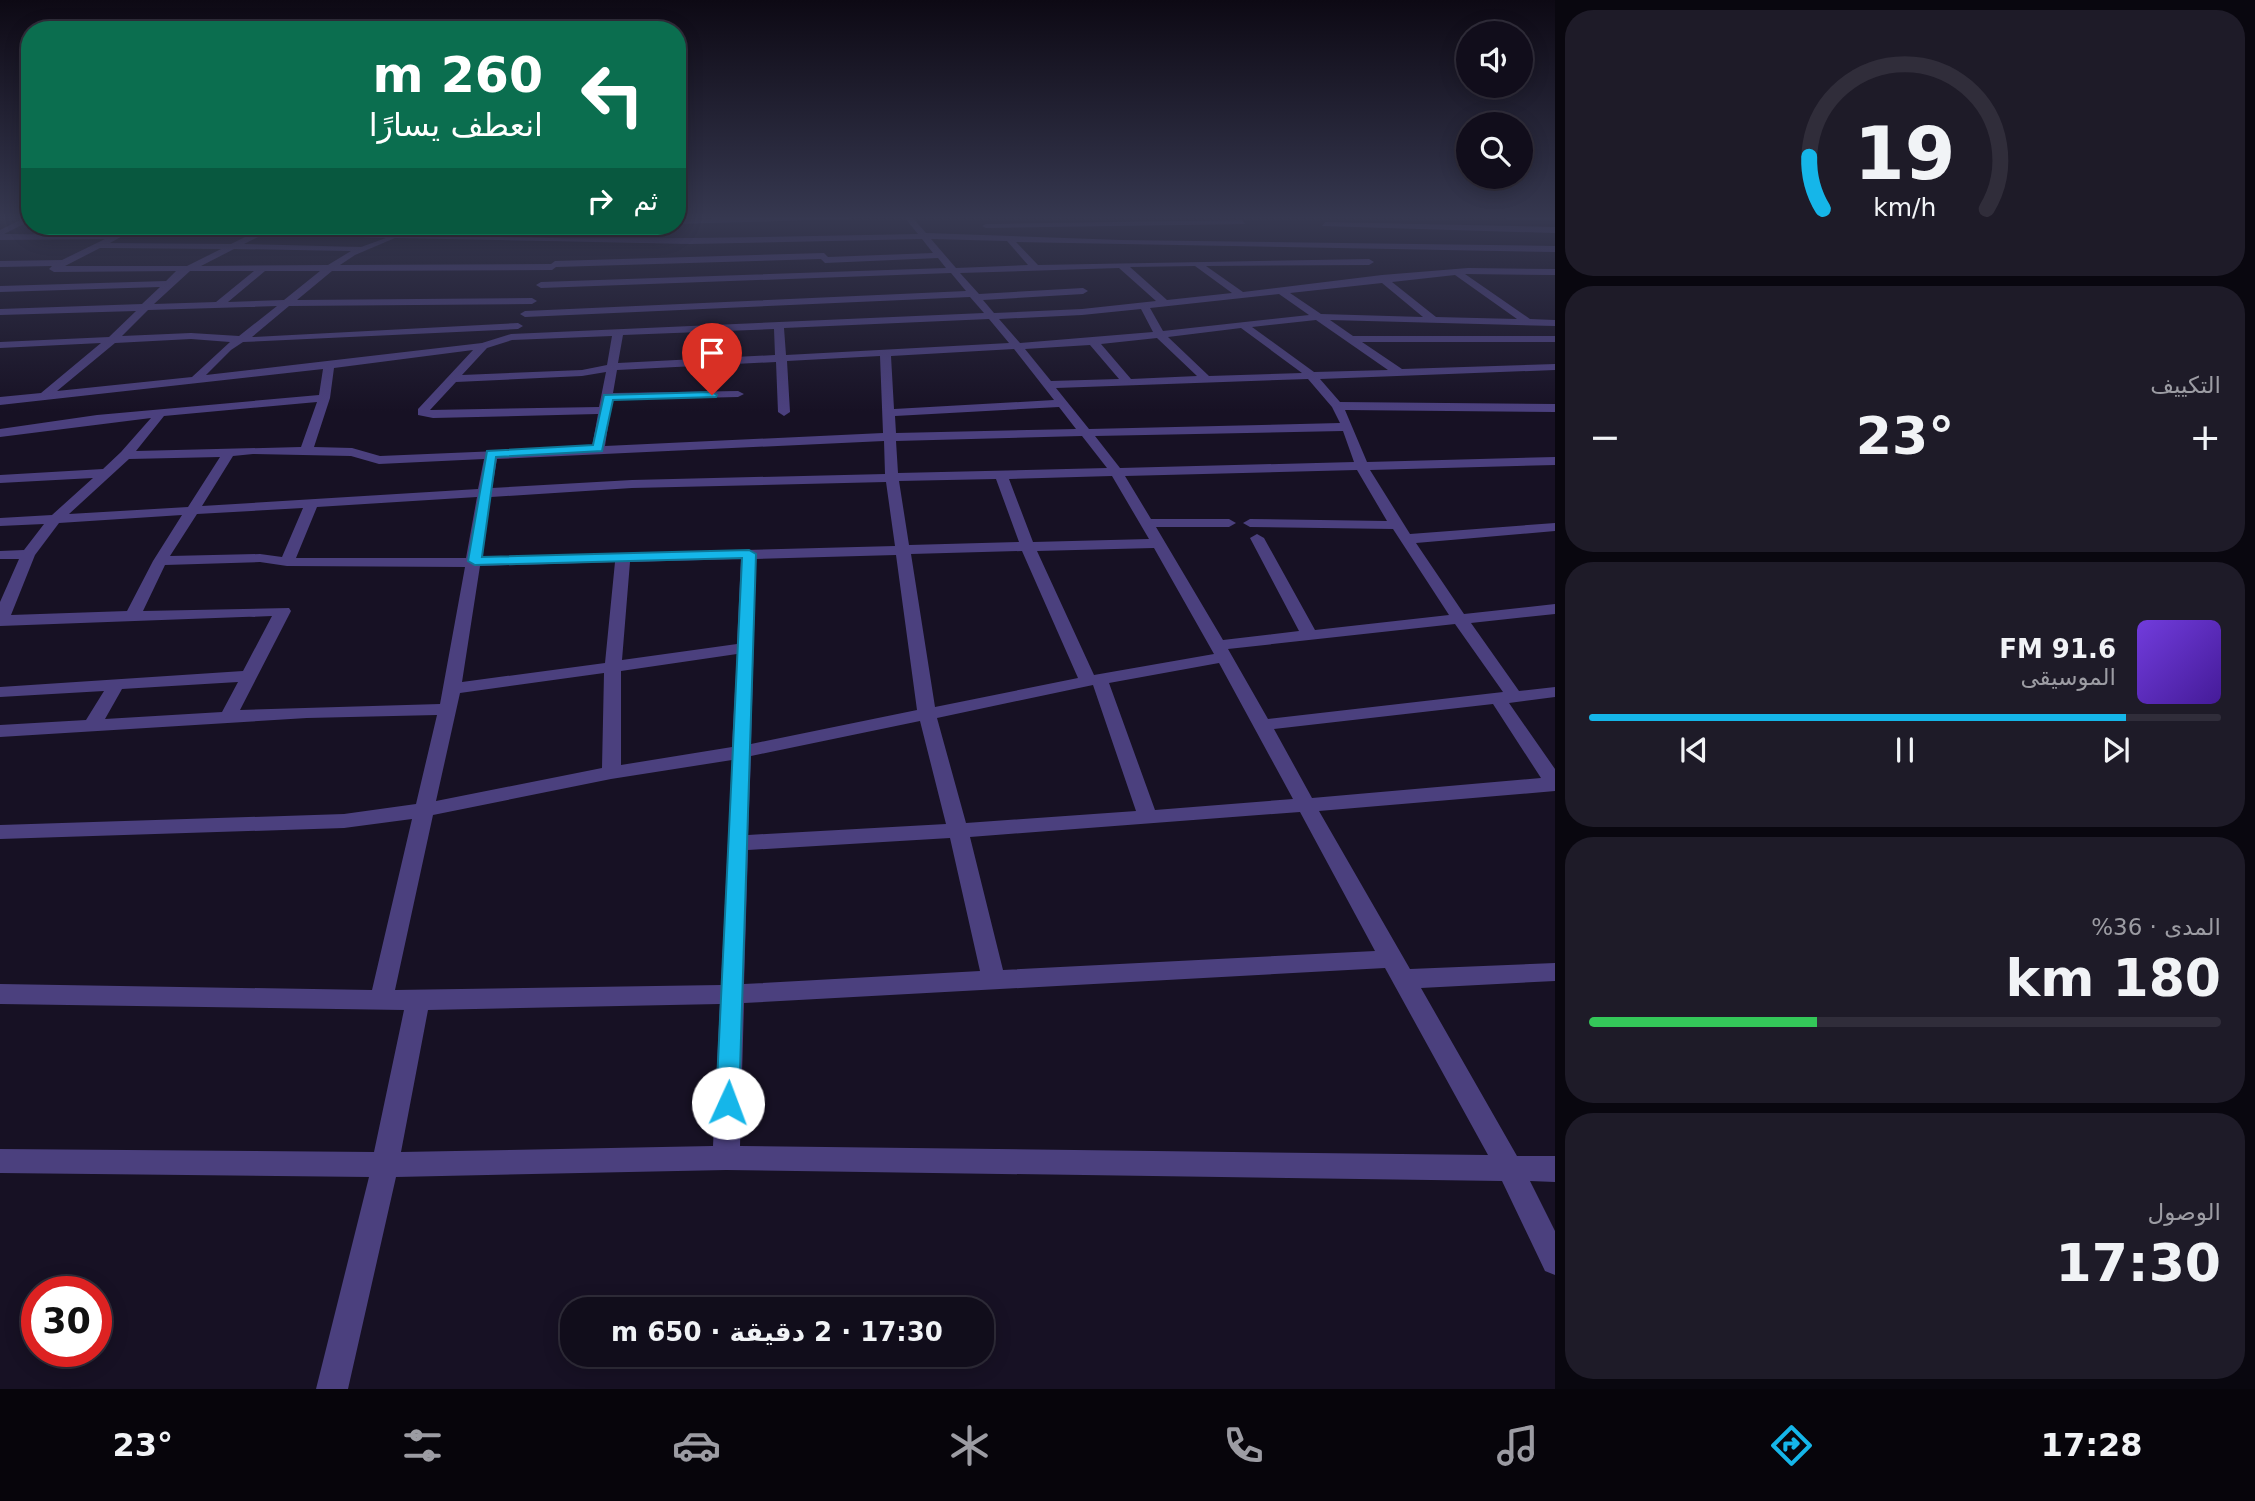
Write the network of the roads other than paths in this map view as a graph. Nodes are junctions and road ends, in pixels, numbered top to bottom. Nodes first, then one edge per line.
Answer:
1 (705, 281) edge
2 (31, 282) edge
3 (172, 282) edge
4 (246, 282) edge
5 (311, 282) edge
6 (543, 282) edge
7 (671, 282) edge
8 (963, 282) edge
9 (1141, 282) edge
10 (1222, 282) edge
11 (1376, 282) edge
12 (1385, 282) edge
13 (1469, 282) edge
14 (1075, 283) dead end
15 (170, 284) junction
16 (541, 285) junction
17 (0, 289) edge
18 (19, 289) junction
19 (1083, 290) junction
20 (1281, 291) junction
21 (1241, 295) junction
22 (975, 296) junction
23 (532, 301) junction
24 (1163, 302) junction
25 (0, 303) edge
26 (283, 303) junction
27 (750, 304) junction
28 (1144, 305) junction
29 (217, 306) junction
30 (703, 306) junction
31 (146, 309) junction
32 (1107, 311) junction
33 (0, 312) edge
34 (524, 314) junction
35 (991, 315) junction
36 (1315, 317) junction
37 (1433, 320) junction
38 (1530, 323) junction
39 (1555, 323) edge
40 (779, 324) junction
41 (757, 325) junction
42 (518, 326) junction
43 (1244, 326) junction
44 (618, 332) junction
45 (1160, 334) junction
46 (511, 337) junction
47 (241, 338) junction
48 (1349, 339) junction
49 (1555, 339) edge
50 (112, 340) junction
51 (1093, 342) junction
52 (14, 344) junction
53 (0, 345) edge
54 (483, 346) junction
55 (1017, 346) junction
56 (885, 353) junction
57 (0, 354) edge
58 (782, 358) junction
59 (329, 365) junction
60 (1555, 366) edge
61 (613, 367) junction
62 (1400, 373) junction
63 (1313, 376) junction
64 (451, 379) junction
65 (195, 380) junction
66 (1208, 380) junction
67 (1128, 382) junction
68 (1046, 385) junction
69 (738, 394) dead end
70 (43, 397) junction
71 (608, 397) junction
72 (324, 398) junction
73 (4, 401) edge
74 (1061, 403) junction
75 (1337, 406) junction
76 (1555, 408) edge
77 (605, 410) junction
78 (0, 412) edge
79 (783, 412) dead end
80 (889, 413) junction
81 (160, 414) junction
82 (1348, 427) junction
83 (1085, 431) junction
84 (0, 433) edge
85 (888, 437) junction
86 (598, 448) junction
87 (306, 451) junction
88 (229, 453) junction
89 (491, 454) junction
90 (126, 455) junction
91 (1555, 461) edge
92 (1362, 467) junction
93 (1116, 471) junction
94 (105, 473) junction
95 (1001, 475) junction
96 (892, 477) junction
97 (0, 480) edge
98 (487, 492) junction
99 (312, 502) junction
100 (191, 509) junction
101 (55, 519) junction
102 (0, 522) edge
103 (1147, 523) junction
104 (1229, 523) dead end
105 (1250, 523) dead end
106 (1397, 525) junction
107 (1555, 527) edge
108 (1257, 538) dead end
109 (1407, 540) junction
110 (1159, 543) junction
111 (1028, 548) junction
112 (902, 550) junction
113 (28, 554) junction
114 (749, 554) junction
115 (0, 555) edge
116 (622, 558) junction
117 (160, 561) junction
118 (475, 561) junction
119 (287, 562) junction
120 (1555, 609) edge
121 (132, 616) junction
122 (1, 617) edge
123 (1460, 618) junction
124 (1308, 634) junction
125 (747, 648) junction
126 (1221, 651) junction
127 (613, 666) junction
128 (248, 676) junction
129 (1093, 680) junction
130 (116, 685) junction
131 (453, 689) junction
132 (0, 692) edge
133 (1555, 692) edge
134 (1507, 698) junction
135 (448, 709) junction
136 (927, 715) junction
137 (228, 717) junction
138 (1261, 725) junction
139 (92, 726) junction
140 (0, 732) edge
141 (742, 752) junction
142 (611, 773) junction
143 (1555, 783) edge
144 (1307, 807) junction
145 (426, 810) junction
146 (1149, 817) junction
147 (0, 832) edge
148 (958, 833) junction
149 (738, 843) junction
150 (1398, 969) junction
151 (1555, 972) edge
152 (995, 980) junction
153 (0, 994) edge
154 (732, 994) junction
155 (381, 1000) junction
156 (418, 1000) junction
157 (726, 1158) junction
158 (0, 1161) edge
159 (385, 1166) junction
160 (1510, 1169) junction
161 (1555, 1169) edge
162 (1555, 1261) edge
163 (332, 1389) edge

1 - 30 street
2 - 18 street
3 - 15 street
4 - 29 street
5 - 26 street
6 - 16 street
7 - 16 street
8 - 22 street
9 - 24 street
10 - 21 street
11 - 20 street
12 - 37 street
13 - 38 street
14 - 19 street
15 - 18 street
15 - 31 street
16 - 23 street
17 - 18 street
18 - 25 street
19 - 22 street
19 - 32 street
20 - 21 street
20 - 36 street
21 - 24 street
22 - 27 street
22 - 35 street
23 - 26 street
23 - 34 street
24 - 28 street
26 - 29 street
26 - 47 street
27 - 30 street
27 - 41 street
28 - 32 street
28 - 45 street
29 - 31 street
30 - 34 street
31 - 33 street
31 - 50 street
32 - 35 street
34 - 42 street
35 - 40 street
35 - 55 street
36 - 37 street
36 - 43 street
36 - 48 street
37 - 38 street
38 - 39 street
40 - 41 street
40 - 58 street
41 - 44 street
42 - 46 street
42 - 47 street
43 - 45 street
43 - 63 street
44 - 46 street
44 - 61 street
45 - 51 street
45 - 66 street
46 - 54 street
47 - 50 street
47 - 65 street
48 - 49 street
48 - 62 street
50 - 52 street
50 - 70 street
51 - 55 street
51 - 67 street
52 - 53 street
52 - 57 street
54 - 59 street
54 - 64 street
55 - 56 street
55 - 68 street
56 - 58 street
56 - 80 street
58 - 61 street
58 - 79 street
59 - 65 street
59 - 72 street
60 - 62 street
61 - 64 street
61 - 71 street
62 - 63 street
63 - 66 street
63 - 75 street
64 - 77 street
65 - 70 street
66 - 67 street
67 - 68 street
68 - 74 street
69 - 71 street
70 - 73 street
71 - 77 street
72 - 81 street
72 - 87 street
73 - 78 street
74 - 80 street
74 - 83 street
75 - 76 street
75 - 82 street
77 - 86 street
80 - 85 street
81 - 84 street
81 - 90 street
82 - 83 street
82 - 92 street
83 - 85 street
83 - 93 street
85 - 86 street
85 - 96 street
86 - 89 street
87 - 88 street
87 - 89 street
88 - 90 street
88 - 100 street
89 - 98 street
90 - 94 street
91 - 92 street
92 - 93 street
92 - 106 street
93 - 95 street
93 - 103 street
94 - 97 street
94 - 101 street
95 - 96 street
95 - 111 street
96 - 98 street
96 - 112 street
98 - 99 street
98 - 118 street
99 - 100 street
99 - 119 street
100 - 101 street
100 - 117 street
101 - 102 street
101 - 113 street
103 - 104 street
103 - 110 street
105 - 106 street
106 - 109 street
107 - 109 street
108 - 124 street
109 - 123 street
110 - 111 street
110 - 126 street
111 - 112 street
111 - 129 street
112 - 114 street
112 - 136 street
113 - 115 street
113 - 122 street
114 - 116 street
114 - 125 street
116 - 118 street
116 - 127 street
117 - 119 street
117 - 121 street
118 - 119 street
118 - 131 street
120 - 123 street
121 - 122 street
121 - 128 street
123 - 124 street
123 - 134 street
124 - 126 street
125 - 127 street
125 - 141 street
126 - 129 street
126 - 138 street
127 - 131 street
127 - 142 street
128 - 130 street
128 - 137 street
129 - 136 street
129 - 146 street
130 - 132 street
130 - 139 street
131 - 135 street
133 - 134 street
134 - 138 street
134 - 143 street
135 - 137 street
135 - 145 street
136 - 141 street
136 - 148 street
137 - 139 street
138 - 144 street
139 - 140 street
141 - 142 street
141 - 149 street
142 - 145 street
143 - 144 street
144 - 146 street
144 - 150 street
145 - 147 street
145 - 155 street
146 - 148 street
148 - 149 street
148 - 152 street
149 - 154 street
150 - 151 street
150 - 152 street
150 - 160 street
152 - 154 street
153 - 155 street
154 - 156 street
154 - 157 street
155 - 156 street
156 - 159 street
157 - 159 street
157 - 160 street
158 - 159 street
159 - 163 street
160 - 161 street
160 - 162 street

